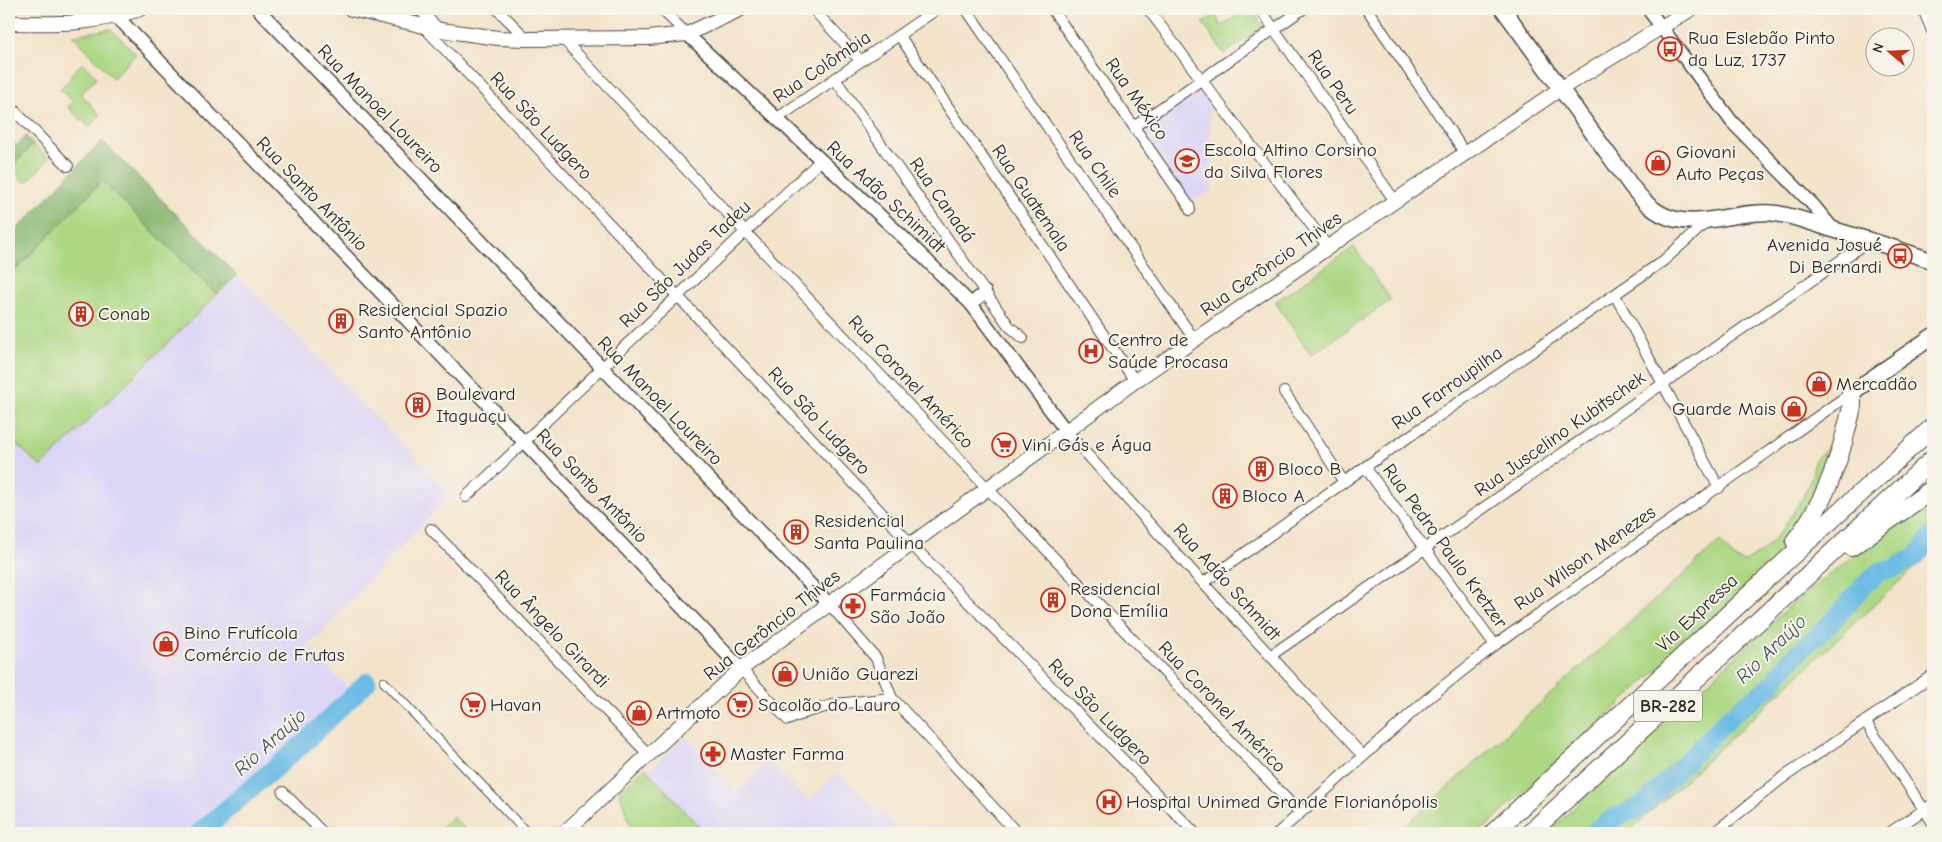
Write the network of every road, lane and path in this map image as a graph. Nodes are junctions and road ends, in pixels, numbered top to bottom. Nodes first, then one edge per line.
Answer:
1 (140, 9) edge
2 (258, 9) edge
3 (350, 9) edge
4 (419, 9) edge
5 (497, 9) edge
6 (661, 9) edge
7 (741, 9) edge
8 (813, 9) edge
9 (937, 9) edge
10 (966, 9) edge
11 (1052, 9) edge
12 (1148, 9) edge
13 (1260, 9) edge
14 (1303, 9) edge
15 (1367, 9) edge
16 (1503, 9) edge
17 (1648, 9) edge
18 (1691, 9) edge
19 (1924, 9) edge
20 (110, 13) edge
21 (9, 23) edge
22 (423, 26) junction
23 (1661, 26) junction
24 (1274, 29) junction
25 (441, 30) junction
26 (1933, 33) edge
27 (687, 34) junction
28 (899, 35) junction
29 (562, 38) junction
30 (527, 39) junction
31 (861, 61) junction
32 (834, 79) junction
33 (1202, 79) junction
34 (1560, 89) junction
35 (9, 105) edge
36 (776, 119) junction
37 (1134, 126) junction
38 (1464, 154) junction
39 (820, 160) junction
40 (68, 166) dead end
41 (1396, 200) junction
42 (1190, 210) dead end
43 (1709, 220) junction
44 (1834, 230) junction
45 (745, 232) junction
46 (1870, 240) junction
47 (1328, 247) junction
48 (1933, 261) edge
49 (985, 292) junction
50 (1615, 295) junction
51 (677, 296) junction
52 (971, 304) junction
53 (1933, 336) edge
54 (1023, 338) dead end
55 (1194, 339) junction
56 (602, 368) junction
57 (1135, 381) junction
58 (1662, 384) junction
59 (1284, 392) dead end
60 (1851, 393) junction
61 (1933, 427) edge
62 (1066, 431) junction
63 (524, 442) junction
64 (1933, 459) edge
65 (1365, 466) junction
66 (1344, 482) junction
67 (1720, 488) junction
68 (988, 489) junction
69 (1933, 489) edge
70 (466, 497) dead end
71 (431, 529) dead end
72 (911, 544) junction
73 (1425, 549) junction
74 (1805, 578) junction
75 (1764, 581) junction
76 (1203, 583) junction
77 (829, 604) junction
78 (1496, 645) junction
79 (1270, 656) junction
80 (741, 669) junction
81 (1933, 675) edge
82 (384, 682) dead end
83 (892, 698) junction
84 (1865, 721) junction
85 (648, 754) junction
86 (1364, 756) junction
87 (283, 792) dead end
88 (1929, 807) edge
89 (1300, 813) junction
90 (1933, 823) edge
91 (323, 833) edge
92 (527, 833) edge
93 (564, 833) edge
94 (1017, 833) edge
95 (1194, 833) edge
96 (1278, 833) edge
97 (1493, 833) edge
98 (1530, 833) edge
99 (1716, 833) edge
100 (1889, 833) edge

1 - 20 main road
2 - 56 street, Rua Manoel Loureiro
3 - 22 main road
4 - 25 street
5 - 30 street
6 - 27 street, Rua Adão Schimidt
7 - 27 main road
8 - 31 street
9 - 28 street, Rua Colômbia
10 - 55 street, Rua Chile
11 - 37 street, Rua México
12 - 33 street
13 - 24 street, Rua Peru
14 - 24 street
15 - 38 street
16 - 34 main road
17 - 23 street
18 - 23 main road, Rua Gerôncio Thives
19 - 26 street
20 - 21 main road
20 - 63 street, Rua Santo Antônio
22 - 25 main road
22 - 51 street, Rua São Ludgero
23 - 34 main road, Rua Gerôncio Thives
23 - 44 street
24 - 33 street
24 - 41 street, Rua Peru
25 - 30 main road
27 - 29 main road
27 - 36 street, Rua Adão Schimidt
28 - 31 street, Rua Colômbia
28 - 57 street, Rua Guatemala
29 - 30 main road
29 - 45 street, Rua Coronel Américo
31 - 32 street, Rua Colômbia
32 - 36 street, Rua Colômbia
32 - 49 street, Rua Canadá
33 - 37 street
33 - 47 street
34 - 38 main road, Rua Gerôncio Thives
34 - 43 main road
35 - 40 street
36 - 39 street, Rua Adão Schimidt
37 - 42 street, Rua México
38 - 41 main road, Rua Gerôncio Thives
39 - 45 street, Rua São Judas Tadeu
39 - 52 street, Rua Adão Schimidt
41 - 47 main road, Rua Gerôncio Thives
43 - 44 main road
43 - 50 street, Rua Farroupilha
44 - 46 main road
45 - 51 street, Rua São Judas Tadeu
45 - 68 street, Rua Coronel Américo
46 - 48 main road
46 - 58 street, Rua Juscelino Kubitschek
47 - 55 main road, Rua Gerôncio Thives
49 - 52 street
49 - 54 street, Rua Canadá
50 - 58 street
50 - 65 street, Rua Farroupilha
51 - 56 street, Rua São Judas Tadeu
51 - 72 street, Rua São Ludgero
52 - 62 street, Rua Adão Schimidt
53 - 60 main road, Rua Wilson Menezes
55 - 57 main road, Rua Gerôncio Thives
56 - 63 street, Rua São Judas Tadeu
56 - 77 street, Rua Manoel Loureiro
57 - 62 main road, Rua Gerôncio Thives
58 - 67 street
58 - 73 street, Rua Juscelino Kubitschek
59 - 66 street
60 - 67 street, Rua Wilson Menezes
60 - 75 highway
61 - 75 highway, Via Expressa / BR-282
62 - 68 main road, Rua Gerôncio Thives
62 - 76 street, Rua Adão Schmidt
63 - 70 street, Rua São Judas Tadeu
63 - 80 street, Rua Santo Antônio
64 - 74 highway, BR-282
65 - 66 street, Rua Farroupilha
65 - 73 street, Rua Pedro Paulo Kretzer
66 - 76 street, Rua Farroupilha
67 - 78 street, Rua Wilson Menezes
68 - 72 main road, Rua Gerôncio Thives
68 - 89 street, Rua Coronel Américo
69 - 74 highway
71 - 85 street, Rua Ângelo Girardi
72 - 77 main road, Rua Gerôncio Thives
72 - 95 street, Rua São Ludgero
73 - 78 street, Rua Pedro Paulo Kretzer
73 - 79 street, Rua Juscelino Kubitschek
74 - 98 highway, BR-282
75 - 97 highway, Via Expressa / BR-282
76 - 79 street, Rua Adão Schmidt
77 - 80 main road, Rua Gerôncio Thives
77 - 83 street, Rua Manoel Loureiro
78 - 86 street, Rua Wilson Menezes
79 - 86 street, Rua Adão Schmidt
80 - 83 street, Rua Santo Antônio
80 - 85 main road, Rua Gerôncio Thives
81 - 84 street
82 - 92 street
83 - 94 street, Rua Manoel Loureiro
84 - 88 street
84 - 99 street
85 - 93 main road, Rua Gerôncio Thives
86 - 89 street, Rua Wilson Menezes
87 - 91 street
88 - 90 street
88 - 100 street
89 - 96 street, Rua Wilson Menezes

